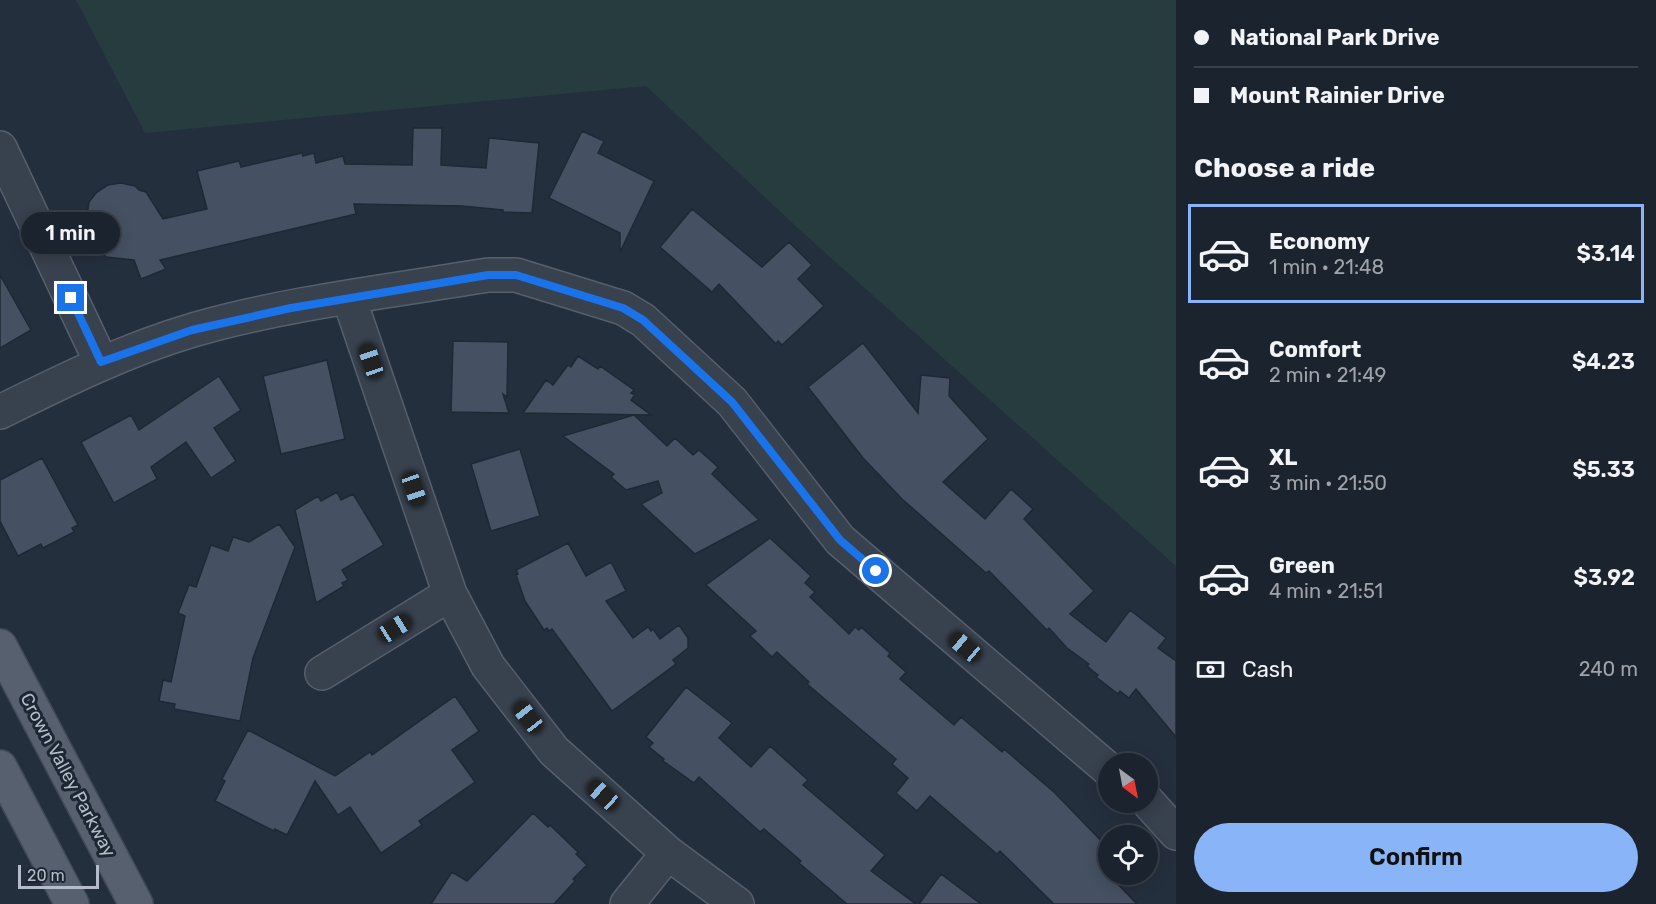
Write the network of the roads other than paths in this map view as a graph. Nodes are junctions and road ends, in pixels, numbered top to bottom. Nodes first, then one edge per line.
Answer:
1 (0, 148) edge
2 (349, 298) junction
3 (101, 362) junction
4 (0, 412) edge
5 (450, 594) junction
6 (0, 646) edge
7 (322, 673) dead end
8 (1098, 760) edge
9 (0, 767) edge
10 (1158, 813) edge
11 (1176, 833) edge
12 (668, 853) junction
13 (72, 904) edge
14 (136, 904) edge
15 (627, 904) edge
16 (737, 904) edge

1 - 3 street
2 - 3 street
2 - 5 street
2 - 8 street
3 - 4 street
5 - 7 street
5 - 12 street
6 - 14 main road, Crown Valley Parkway
9 - 13 main road
10 - 11 street
12 - 15 street
12 - 16 street

